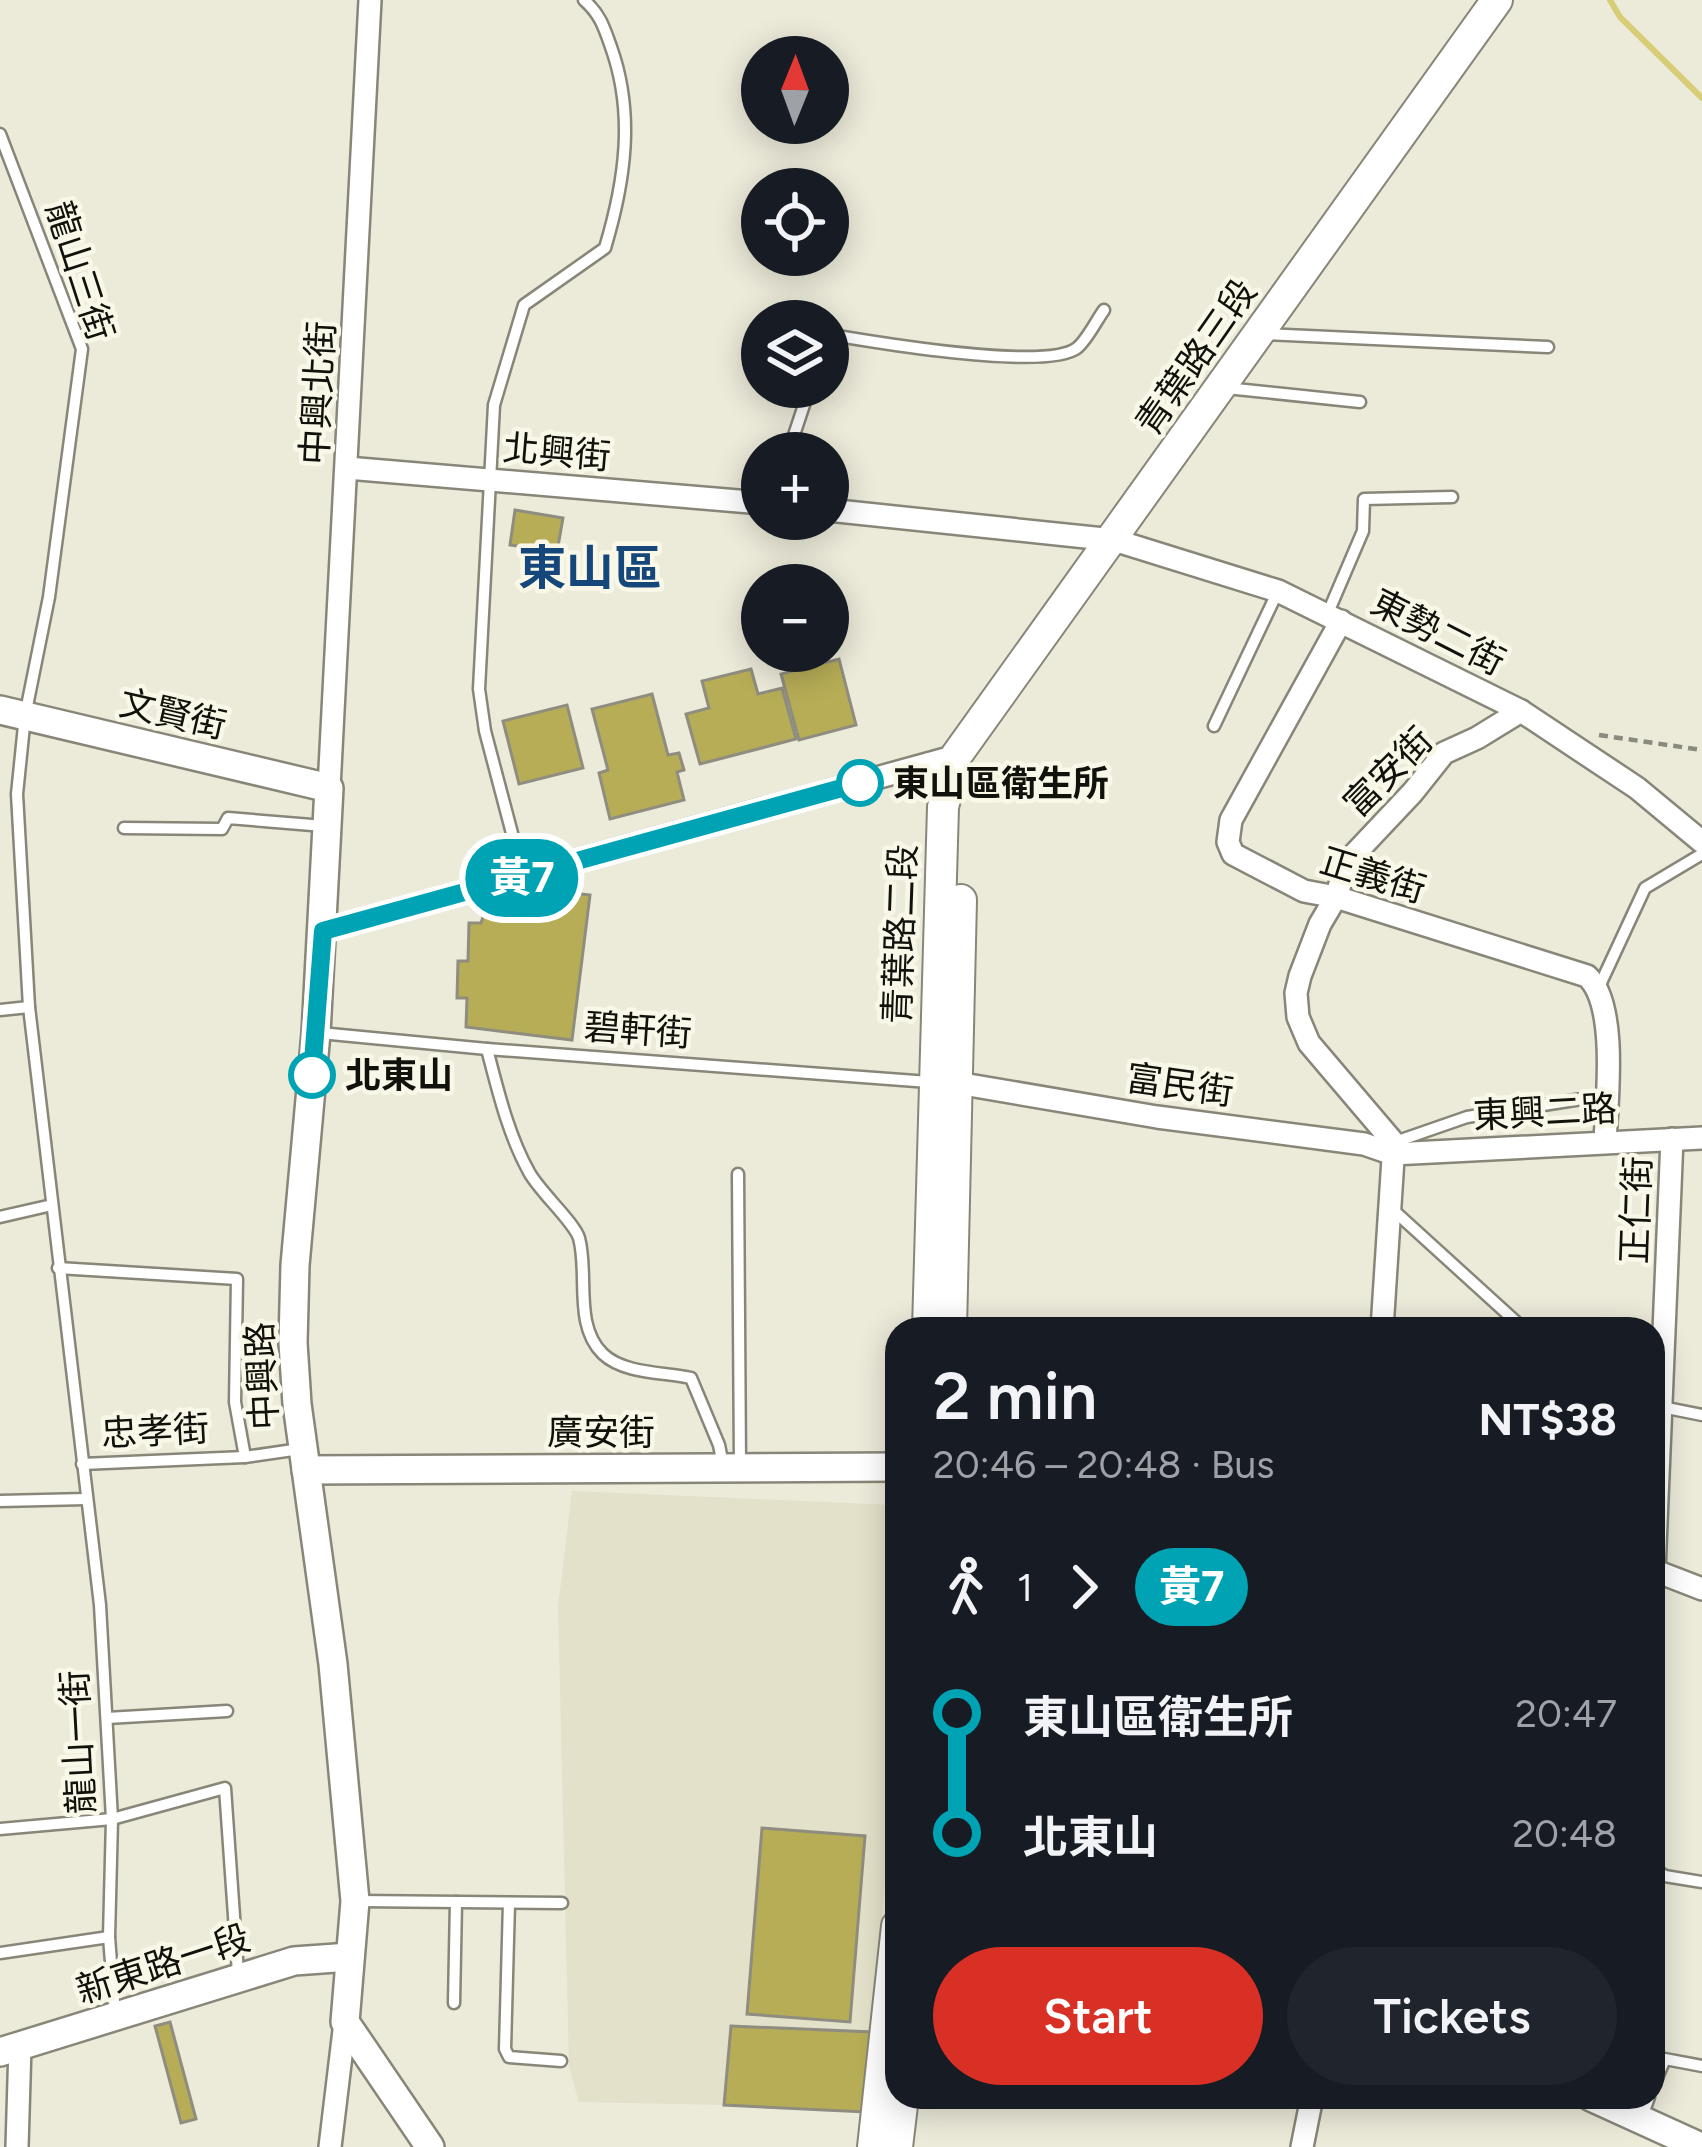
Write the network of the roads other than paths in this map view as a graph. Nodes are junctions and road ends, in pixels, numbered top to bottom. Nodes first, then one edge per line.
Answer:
1 (370, 0) edge
2 (584, 0) edge
3 (1497, 0) edge
4 (0, 134) edge
5 (1104, 310) dead end
6 (1260, 334) junction
7 (849, 338) edge
8 (1549, 347) dead end
9 (1223, 388) junction
10 (1360, 402) dead end
11 (347, 467) junction
12 (488, 479) junction
13 (1452, 497) dead end
14 (741, 501) edge
15 (849, 512) edge
16 (1114, 540) junction
17 (1278, 591) junction
18 (1334, 618) junction
19 (1521, 711) junction
20 (12, 713) edge
21 (1214, 725) dead end
22 (956, 756) junction
23 (329, 788) junction
24 (327, 826) junction
25 (124, 828) dead end
26 (1702, 842) edge
27 (1702, 854) edge
28 (524, 878) junction
29 (1336, 897) junction
30 (323, 931) junction
31 (1599, 987) junction
32 (29, 1007) junction
33 (0, 1010) edge
34 (316, 1033) junction
35 (487, 1049) junction
36 (945, 1082) junction
37 (1607, 1095) junction
38 (1702, 1138) edge
39 (1672, 1139) junction
40 (1605, 1141) junction
41 (1393, 1148) junction
42 (737, 1174) dead end
43 (52, 1205) junction
44 (1391, 1208) junction
45 (0, 1216) edge
46 (58, 1268) junction
47 (929, 1317) edge
48 (951, 1317) edge
49 (1383, 1317) edge
50 (1511, 1317) edge
51 (1663, 1317) edge
52 (1665, 1408) edge
53 (1702, 1415) edge
54 (244, 1457) junction
55 (304, 1459) junction
56 (82, 1464) junction
57 (885, 1467) edge
58 (732, 1469) junction
59 (86, 1499) junction
60 (0, 1501) edge
61 (1665, 1574) edge
62 (1702, 1589) edge
63 (227, 1711) dead end
64 (107, 1718) junction
65 (112, 1819) junction
66 (0, 1829) edge
67 (1665, 1876) edge
68 (1702, 1882) edge
69 (355, 1901) junction
70 (456, 1902) junction
71 (509, 1903) junction
72 (562, 1903) dead end
73 (109, 1936) junction
74 (0, 1953) edge
75 (350, 1958) junction
76 (238, 1977) junction
77 (454, 2002) dead end
78 (116, 2018) junction
79 (345, 2022) junction
80 (885, 2036) edge
81 (10, 2049) edge
82 (1665, 2059) edge
83 (561, 2061) dead end
84 (1702, 2066) edge
85 (901, 2109) edge
86 (1310, 2109) edge
87 (1645, 2109) edge
88 (17, 2147) edge
89 (330, 2147) edge
90 (430, 2147) edge
91 (873, 2147) edge
92 (897, 2147) edge
93 (1302, 2147) edge
94 (1701, 2147) edge

1 - 11 street, 中興北街
2 - 12 lane
3 - 6 main road, 青葉路三段
4 - 20 lane, 龍山三街
5 - 7 lane
6 - 8 lane
6 - 9 main road, 青葉路三段
9 - 10 lane
9 - 16 main road, 青葉路三段
11 - 12 street, 北興街
11 - 23 street, 中興北街
12 - 14 street, 北興街
12 - 28 lane
13 - 18 lane
15 - 16 street
16 - 17 street, 東勢二街
16 - 22 main road, 青葉路三段
17 - 18 street, 東勢二街
17 - 21 lane
18 - 19 street, 東勢二街
18 - 29 street, 正義街
19 - 26 street, 東勢二街
19 - 29 street, 富安街
20 - 23 street, 文賢街
20 - 32 lane, 龍山三街
22 - 28 street
22 - 36 main road, 青葉路二段
23 - 24 street, 中興路
24 - 25 lane
24 - 30 street, 中興路
27 - 31 lane
28 - 30 street
29 - 31 street, 正義街
29 - 41 street, 富安街
30 - 34 street, 中興路
31 - 37 street
32 - 33 lane
32 - 43 lane, 龍山一街
34 - 35 lane, 碧軒街
34 - 55 street, 中興路
35 - 36 lane, 碧軒街
35 - 58 lane
36 - 41 street, 富民街
36 - 47 main road, 青葉路二段
36 - 48 main road, 青葉路二段
37 - 40 street
37 - 41 lane
38 - 39 street, 東興二路
39 - 40 street, 東興二路
39 - 51 street, 正仁街
40 - 41 street, 東興二路
41 - 44 street
42 - 58 lane
43 - 45 lane
43 - 46 lane, 龍山一街
44 - 49 street
44 - 50 lane
46 - 54 lane
46 - 56 lane, 龍山一街
52 - 53 lane
54 - 55 lane, 忠孝街
54 - 56 lane, 忠孝街
55 - 58 street, 廣安街
55 - 69 street, 中興路
56 - 59 lane, 龍山一街
57 - 58 street, 廣安街
59 - 60 lane, 忠孝街
59 - 64 lane, 龍山一街
61 - 62 street
63 - 64 lane
64 - 65 lane, 龍山一街
65 - 66 lane
65 - 73 lane, 龍山一街
65 - 76 lane
67 - 68 lane
69 - 70 lane
69 - 75 street, 中興路
70 - 71 lane
70 - 77 lane
71 - 72 lane
71 - 83 lane
73 - 74 lane
73 - 78 lane, 龍山一街
75 - 76 street, 新東路一段
75 - 79 street, 中興路
76 - 78 street, 新東路一段
78 - 81 street, 新東路一段
79 - 89 street
79 - 90 street
80 - 91 main road
81 - 88 street
82 - 84 lane
85 - 92 main road
86 - 93 street
87 - 94 street

